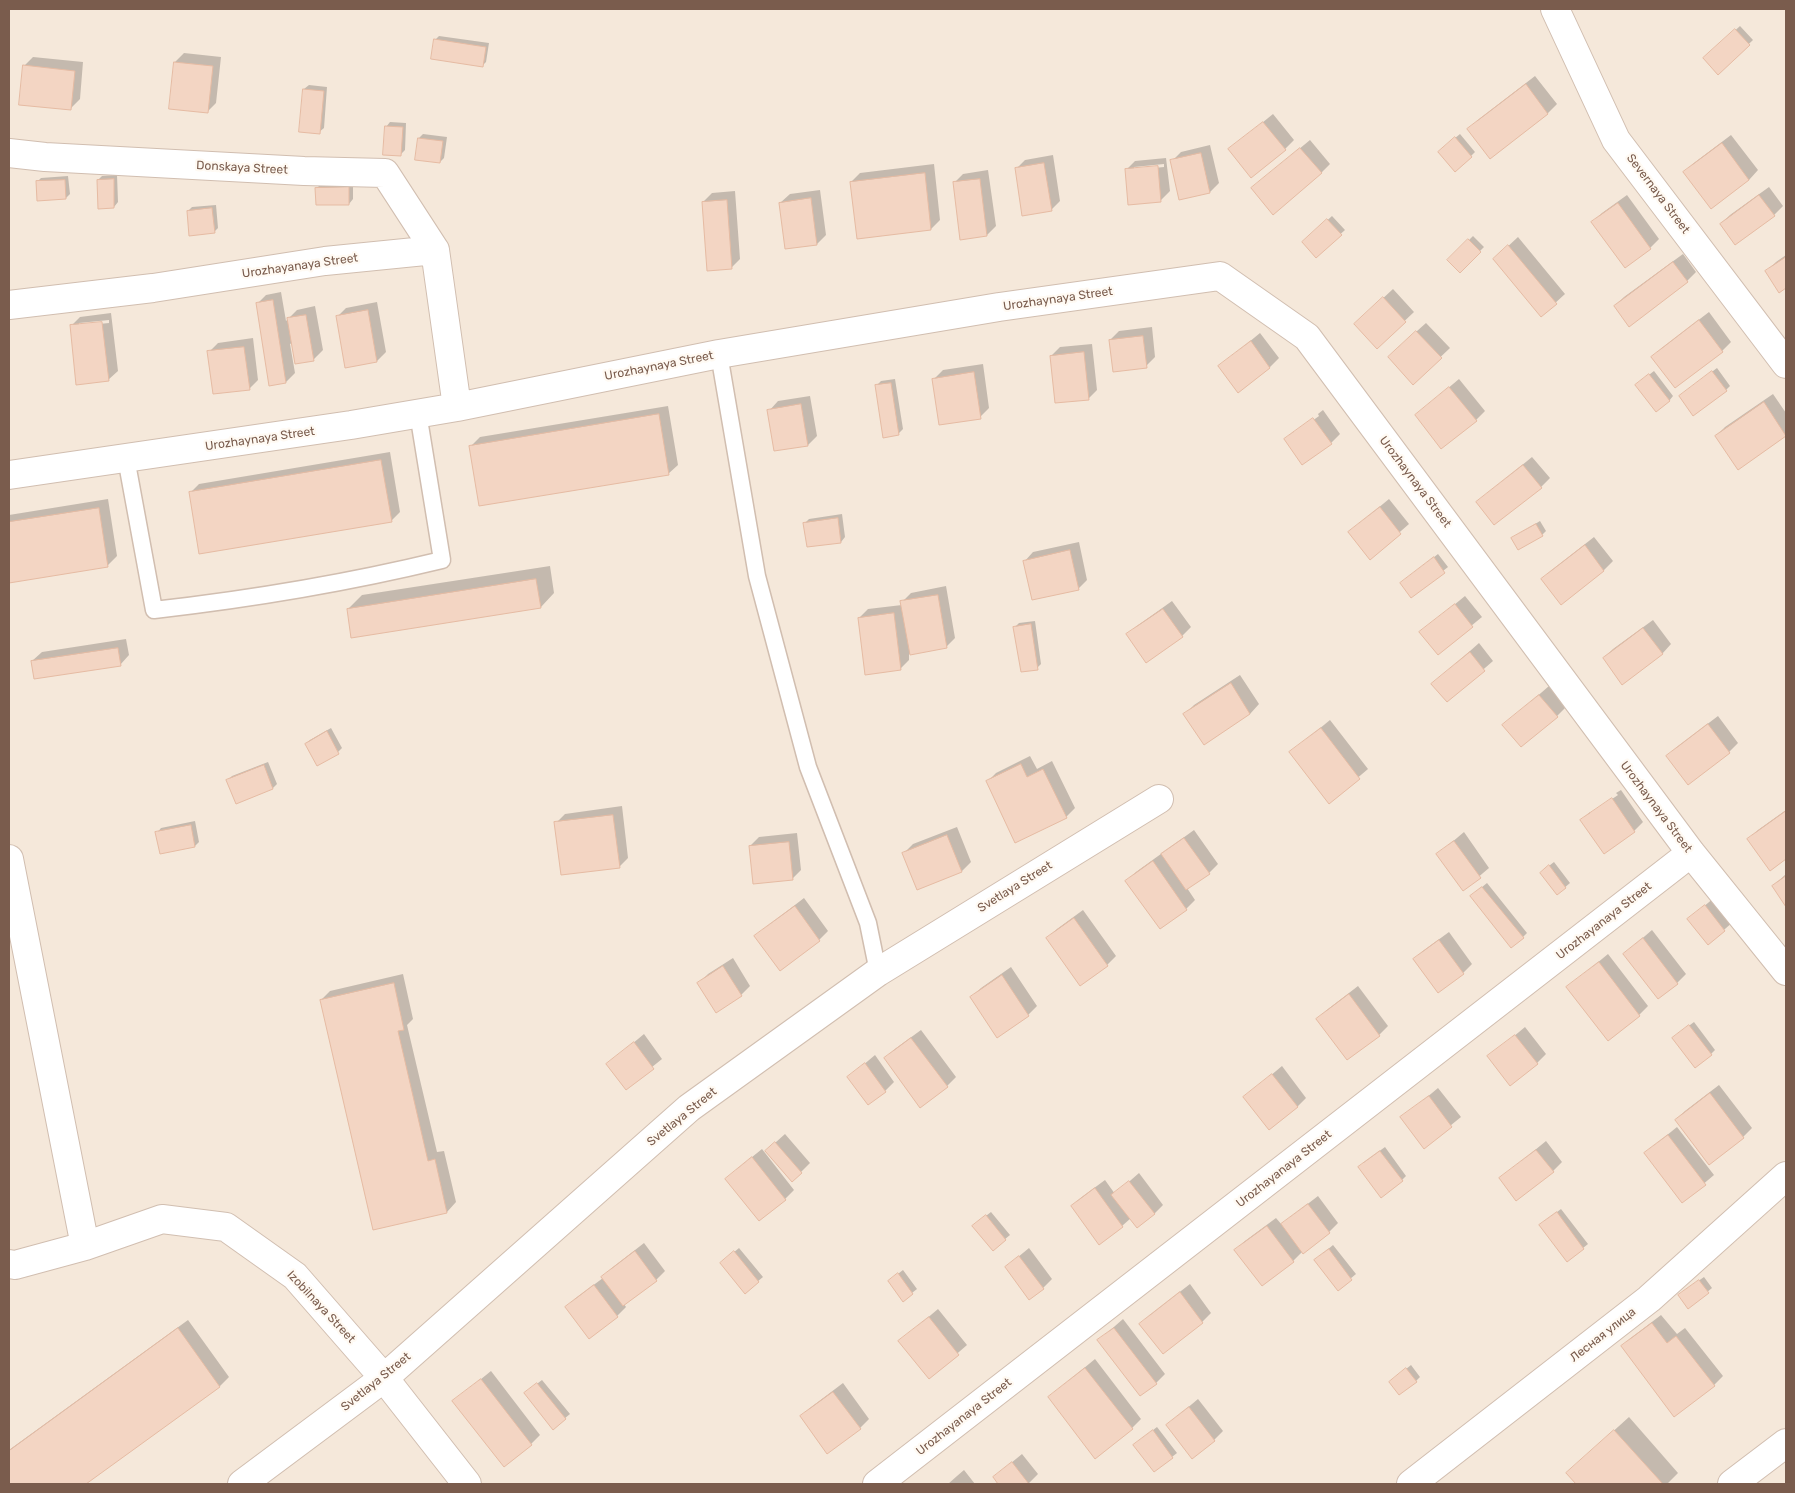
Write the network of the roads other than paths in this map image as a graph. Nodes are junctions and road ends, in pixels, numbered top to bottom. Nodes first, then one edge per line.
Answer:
1 (1555, 9) edge
2 (9, 153) edge
3 (435, 250) junction
4 (9, 305) edge
5 (719, 354) junction
6 (1786, 364) edge
7 (456, 407) junction
8 (418, 413) junction
9 (126, 458) junction
10 (9, 475) edge
11 (1159, 799) dead end
12 (1691, 853) junction
13 (9, 859) edge
14 (1786, 971) edge
15 (878, 972) junction
16 (1786, 1176) edge
17 (85, 1246) junction
18 (9, 1264) edge
19 (384, 1378) junction
20 (1786, 1443) edge
21 (242, 1484) edge
22 (467, 1484) edge
23 (877, 1484) edge
24 (1411, 1484) edge
25 (1732, 1484) edge

1 - 6 street, Severnaya Street
2 - 3 street, Donskaya Street
3 - 4 street, Urozhayanaya Street
3 - 7 street
5 - 7 street, Urozhaynaya Street
5 - 12 street, Urozhaynaya Street
5 - 15 lane
7 - 8 street, Urozhaynaya Street
8 - 9 street, Urozhaynaya Street
8 - 9 lane
9 - 10 street, Urozhaynaya Street
11 - 15 street, Svetlaya Street
12 - 14 street, Urozhaynaya Street
12 - 23 street, Urozhayanaya Street
13 - 17 street
15 - 19 street, Svetlaya Street
16 - 24 street, Лесная улица
17 - 18 street, Izobilnaya Street
17 - 19 street, Izobilnaya Street
19 - 21 street, Svetlaya Street
19 - 22 street, Izobilnaya Street
20 - 25 street

